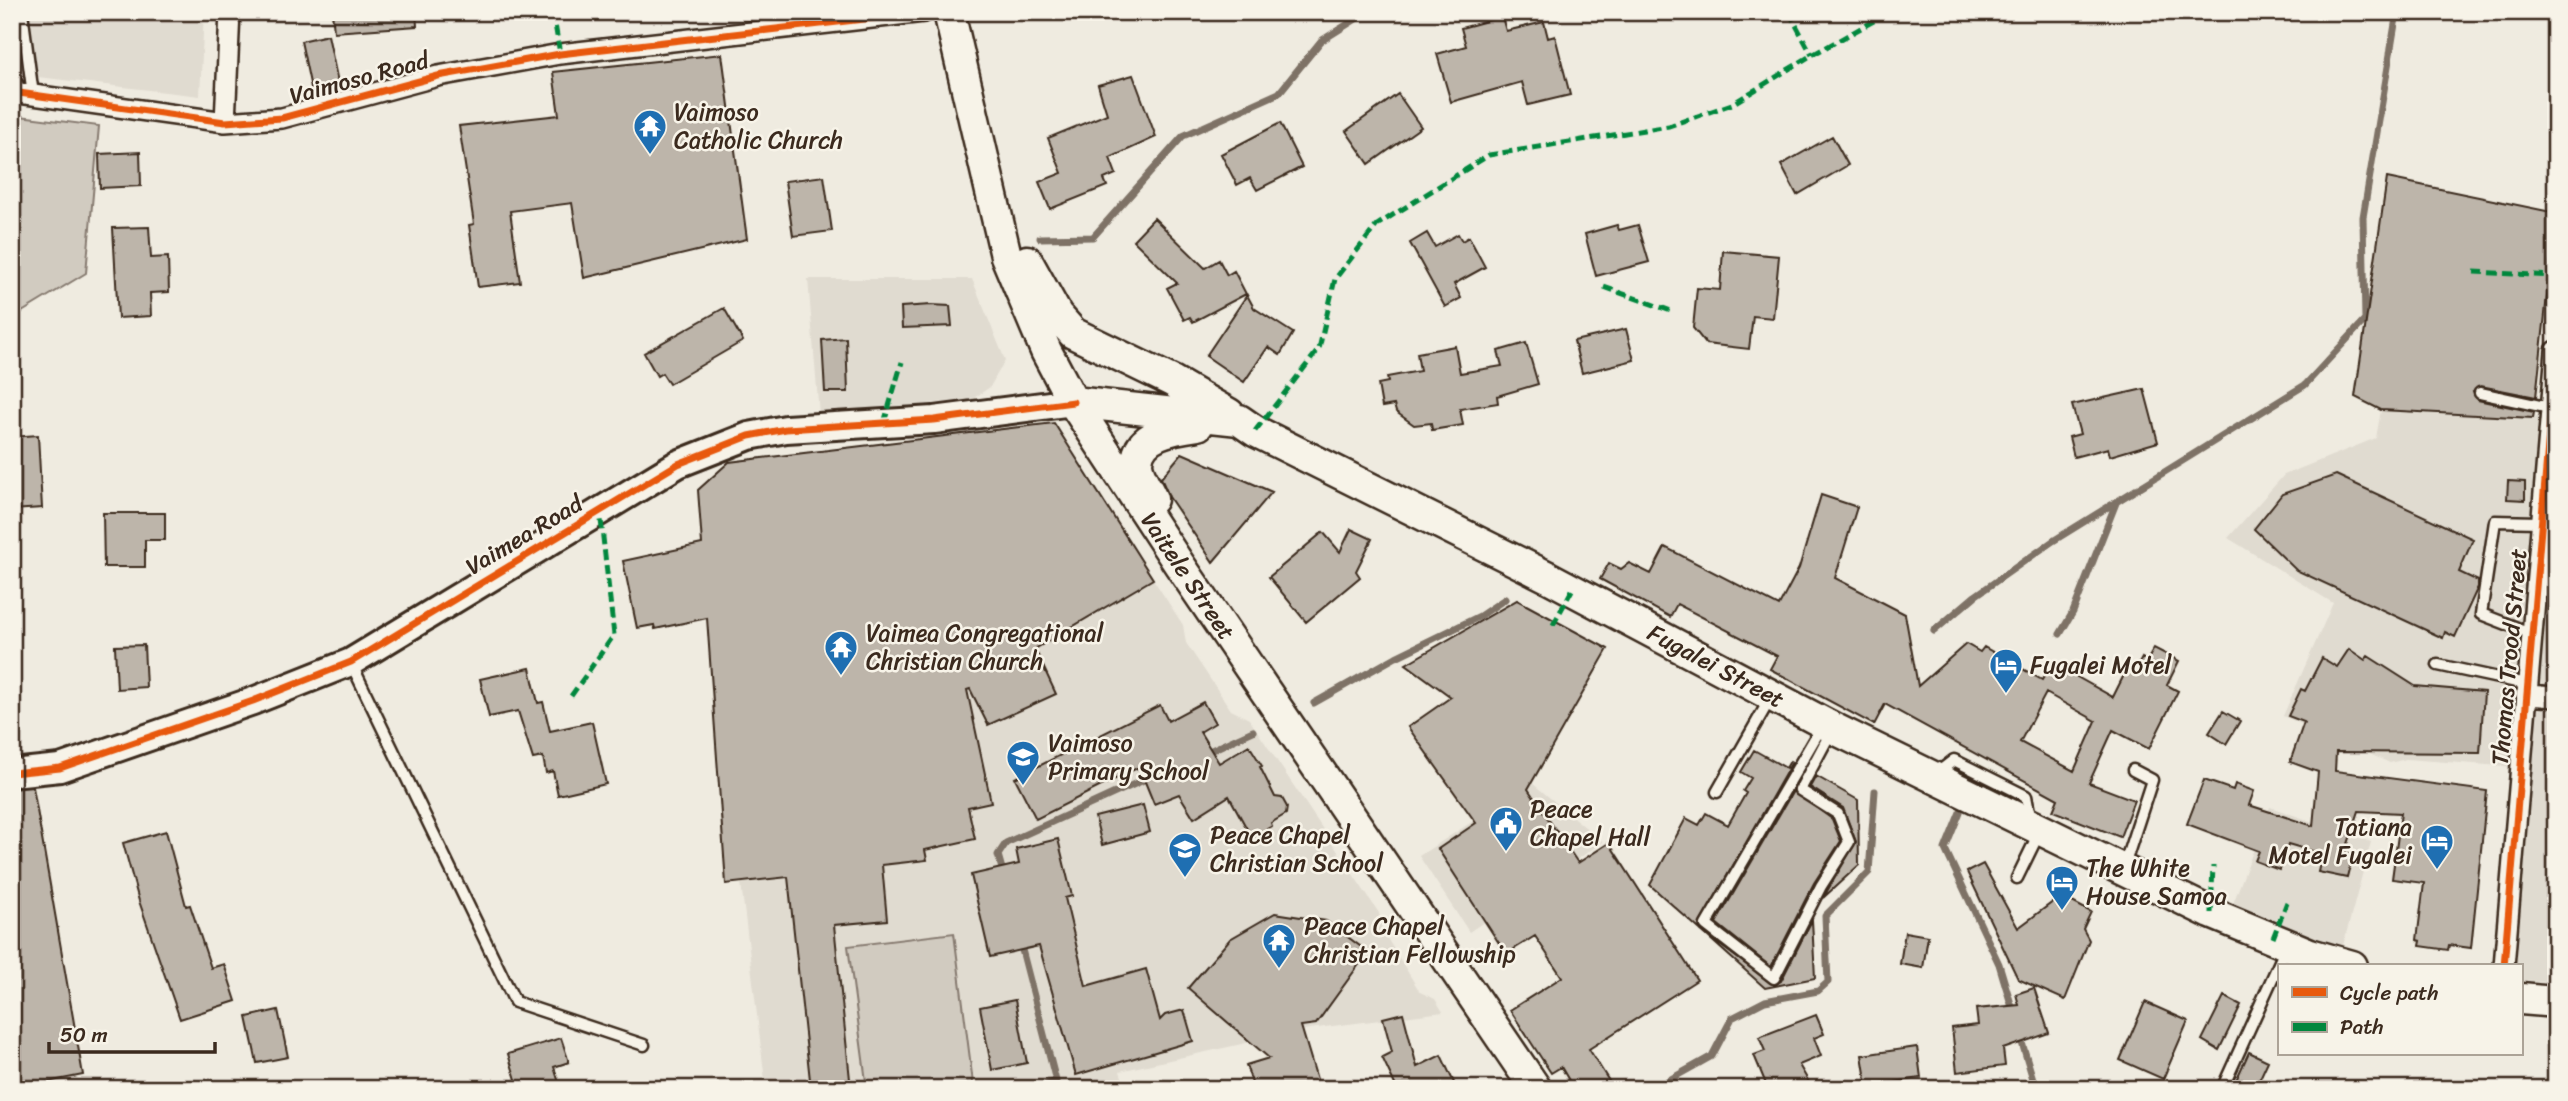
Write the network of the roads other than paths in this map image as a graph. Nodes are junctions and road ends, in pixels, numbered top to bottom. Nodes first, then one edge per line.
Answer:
1 (22, 12) edge
2 (230, 12) edge
3 (924, 12) edge
4 (949, 12) edge
5 (12, 73) edge
6 (22, 93) edge
7 (225, 122) junction
8 (980, 152) junction
9 (2556, 351) edge
10 (2554, 381) edge
11 (2480, 393) dead end
12 (1073, 402) junction
13 (2550, 408) junction
14 (1239, 420) junction
15 (2539, 522) junction
16 (1180, 564) junction
17 (2530, 633) junction
18 (351, 662) junction
19 (2438, 665) dead end
20 (2526, 690) junction
21 (1772, 695) junction
22 (2556, 697) edge
23 (1829, 725) junction
24 (2133, 770) dead end
25 (12, 773) edge
26 (1717, 792) dead end
27 (2037, 827) junction
28 (2123, 869) junction
29 (2017, 878) dead end
30 (2288, 944) junction
31 (2279, 964) edge
32 (2346, 964) edge
33 (2504, 964) edge
34 (2278, 966) edge
35 (2522, 999) edge
36 (2556, 1002) edge
37 (644, 1045) dead end
38 (1536, 1089) edge
39 (2222, 1089) edge

1 - 6 lane
2 - 7 street
3 - 7 street, Vaimoso Road
4 - 8 main road, Vaitele Street
5 - 6 lane
6 - 7 street, Vaimoso Road
8 - 12 main road, Vaitele Street
8 - 14 main road
9 - 10 street, Thomas Trood Street
10 - 13 street, Thomas Trood Street
11 - 13 lane
12 - 14 main road, Fugalei Street
12 - 16 main road, Vaitele Street
12 - 18 street, Vaimea Road
13 - 15 street, Thomas Trood Street
14 - 16 main road
14 - 21 main road, Fugalei Street
15 - 17 street, Thomas Trood Street
15 - 17 lane
16 - 38 main road, Vaitele Street
17 - 20 street, Thomas Trood Street
18 - 25 street, Vaimea Road
18 - 37 lane
19 - 20 lane
20 - 22 street
20 - 33 street, Thomas Trood Street
21 - 23 main road, Fugalei Street
21 - 26 lane
23 - 23 lane
23 - 27 main road, Fugalei Street
24 - 28 lane
27 - 28 main road, Fugalei Street
27 - 29 lane
28 - 30 main road, Fugalei Street
30 - 31 lane
30 - 32 main road, Fugalei Street
34 - 39 lane
35 - 36 main road

